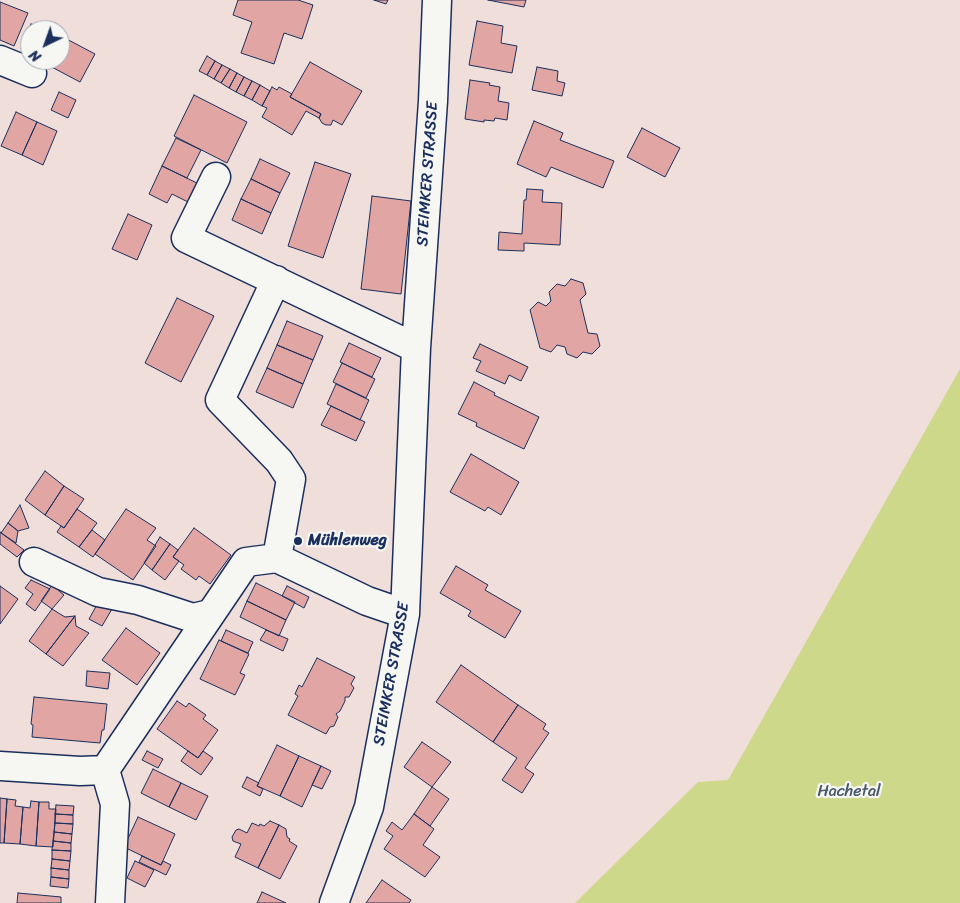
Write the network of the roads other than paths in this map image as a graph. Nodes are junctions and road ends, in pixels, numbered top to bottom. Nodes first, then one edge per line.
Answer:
1 (437, 0) edge
2 (0, 60) edge
3 (32, 73) dead end
4 (216, 177) dead end
5 (276, 280) junction
6 (416, 348) junction
7 (277, 558) junction
8 (34, 562) dead end
9 (210, 614) junction
10 (405, 614) junction
11 (0, 766) edge
12 (105, 770) junction
13 (110, 903) edge
14 (334, 903) edge

1 - 6 street, STEIMKER STRASSE
2 - 3 street
4 - 5 street
5 - 6 street
5 - 7 street
6 - 10 street, STEIMKER STRASSE
7 - 9 street
7 - 10 street
8 - 9 street
9 - 12 street
10 - 14 street, STEIMKER STRASSE
11 - 12 street
12 - 13 street

